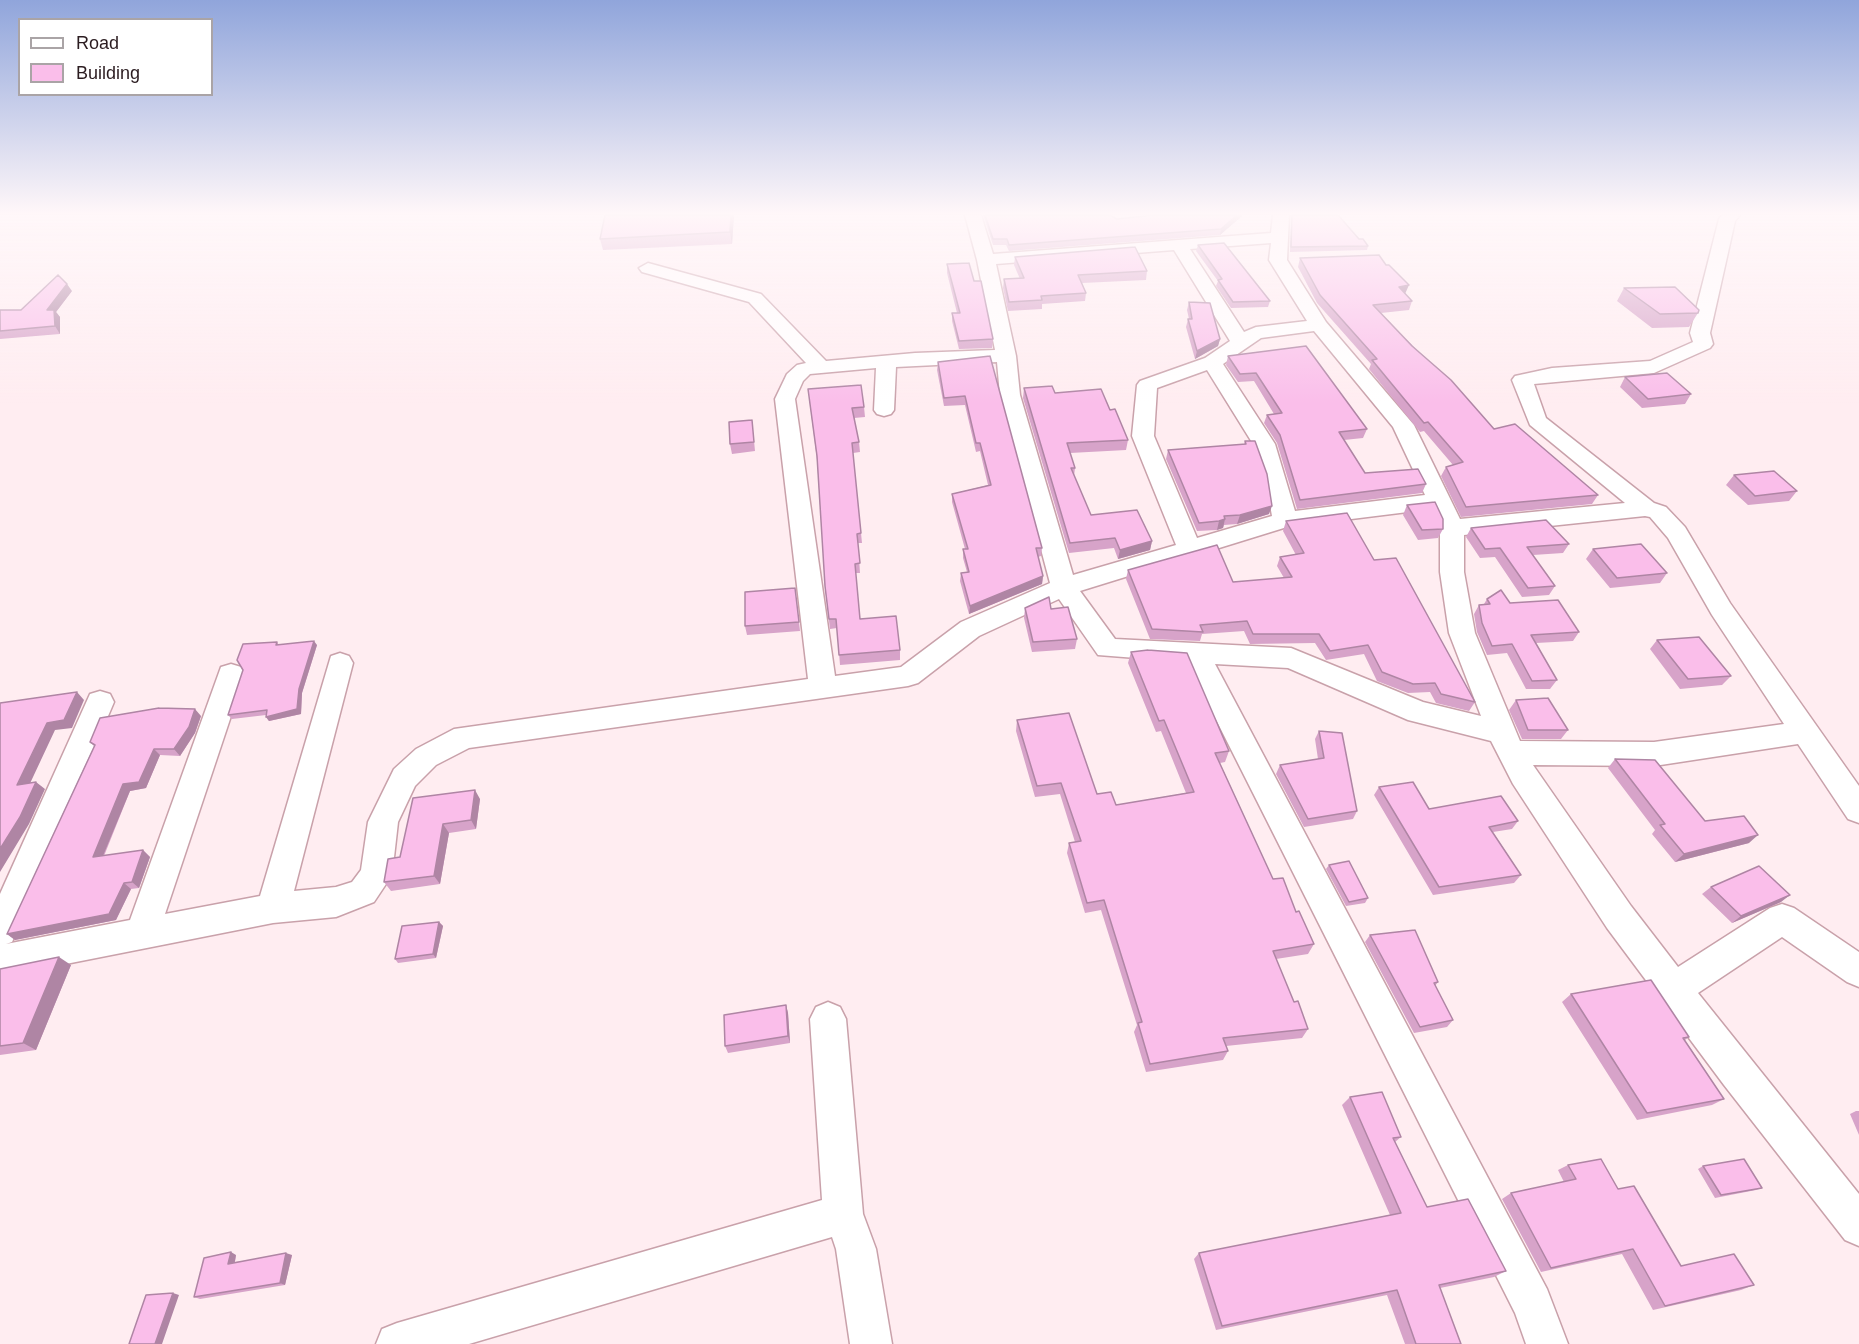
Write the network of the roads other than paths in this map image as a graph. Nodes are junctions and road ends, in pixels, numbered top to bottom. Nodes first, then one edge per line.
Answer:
1 (683, 278) edge
2 (990, 278) edge
3 (1200, 278) edge
4 (1299, 278) edge
5 (1713, 278) edge
6 (1319, 325) junction
7 (1241, 343) junction
8 (1006, 356) junction
9 (886, 362) junction
10 (1212, 362) junction
11 (822, 368) junction
12 (884, 410) dead end
13 (1439, 501) junction
14 (1646, 508) junction
15 (1285, 520) junction
16 (1452, 528) junction
17 (1189, 548) junction
18 (1064, 587) junction
19 (1196, 653) junction
20 (340, 663) dead end
21 (231, 674) dead end
22 (823, 689) junction
23 (100, 702) dead end
24 (1805, 732) junction
25 (1506, 743) junction
26 (1859, 810) edge
27 (273, 908) junction
28 (0, 931) edge
29 (142, 934) junction
30 (0, 961) edge
31 (1859, 971) edge
32 (1674, 989) junction
33 (828, 1019) dead end
34 (843, 1214) junction
35 (1859, 1226) edge
36 (397, 1344) edge
37 (871, 1344) edge
38 (1547, 1344) edge

1 - 11 street
2 - 8 street
3 - 7 street
4 - 6 street
5 - 14 street
6 - 7 street
6 - 13 street
7 - 10 street
8 - 9 street
8 - 18 street
9 - 11 street
9 - 12 street
10 - 15 street
10 - 17 street
11 - 22 street
13 - 15 street
13 - 16 street
14 - 16 street
14 - 24 street
15 - 17 street
16 - 25 street
17 - 18 street
18 - 19 street
18 - 22 street
19 - 25 street
19 - 38 street
20 - 27 street
21 - 29 street
22 - 27 street
23 - 28 street
24 - 25 street
24 - 26 street
25 - 32 street
27 - 29 street
29 - 30 street
31 - 32 street
32 - 35 street
33 - 34 street
34 - 36 street
34 - 37 street

